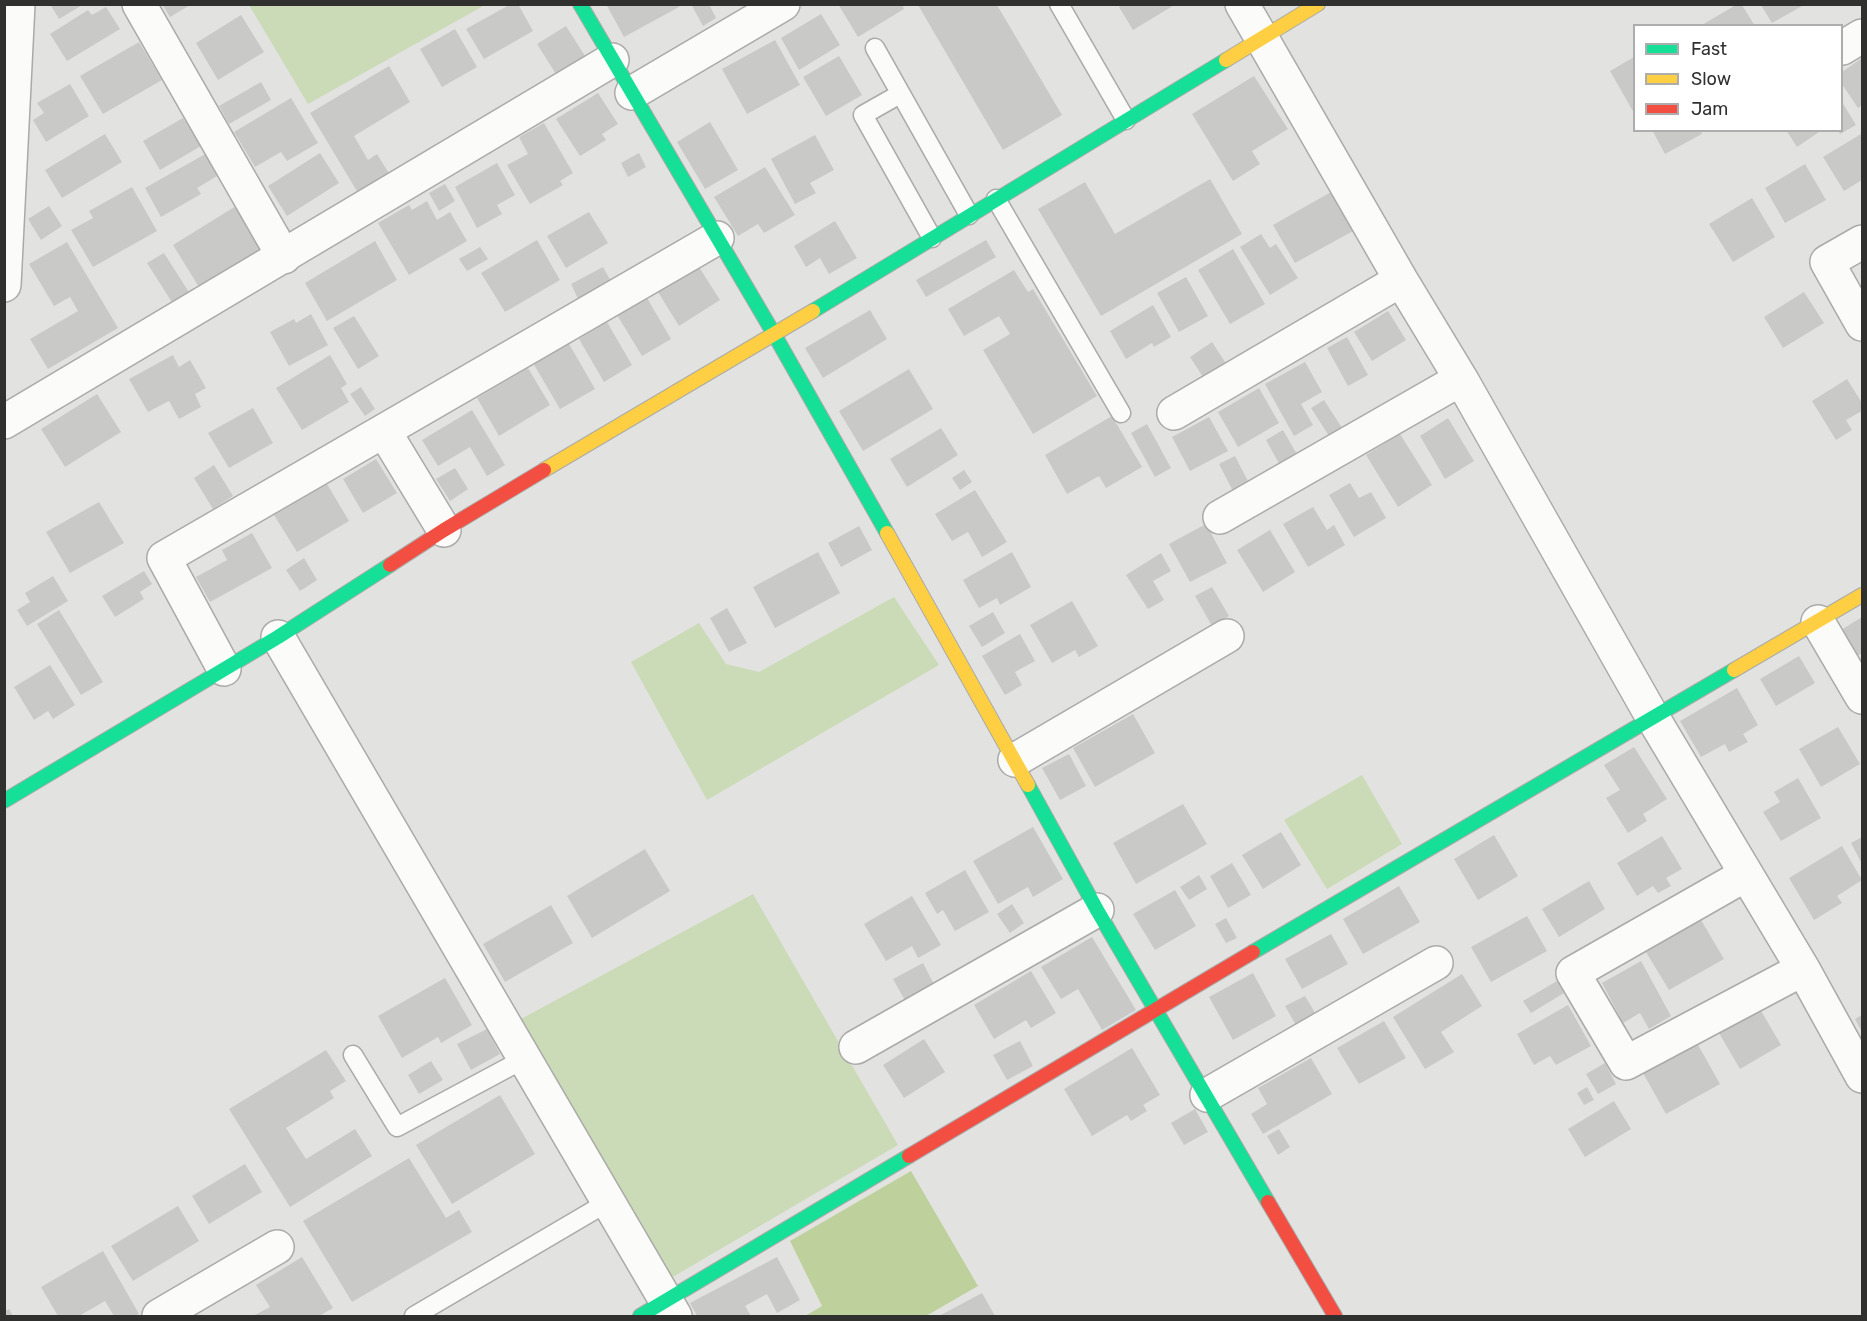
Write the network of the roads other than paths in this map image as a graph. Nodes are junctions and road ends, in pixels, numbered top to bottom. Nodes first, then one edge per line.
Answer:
1 (18, 4) edge
2 (139, 4) edge
3 (580, 4) edge
4 (783, 4) edge
5 (1059, 4) edge
6 (1242, 4) edge
7 (1318, 4) edge
8 (1863, 36) edge
9 (1262, 38) junction
10 (1843, 47) edge
11 (874, 48) dead end
12 (612, 60) junction
13 (632, 93) junction
14 (900, 94) junction
15 (1126, 120) junction
16 (996, 199) junction
17 (969, 216) junction
18 (717, 238) junction
19 (932, 238) junction
20 (1863, 242) edge
21 (284, 257) junction
22 (1401, 280) junction
23 (4, 285) edge
24 (1863, 324) edge
25 (774, 334) junction
26 (1461, 379) junction
27 (1121, 414) dead end
28 (1174, 414) dead end
29 (4, 422) edge
30 (384, 431) junction
31 (1220, 517) dead end
32 (444, 530) junction
33 (1863, 595) edge
34 (1818, 622) junction
35 (1227, 636) dead end
36 (278, 637) junction
37 (224, 669) junction
38 (1863, 697) edge
39 (1653, 718) junction
40 (1015, 760) junction
41 (4, 801) edge
42 (1745, 875) junction
43 (1097, 910) junction
44 (1436, 963) dead end
45 (1803, 969) junction
46 (1156, 1009) junction
47 (856, 1047) dead end
48 (353, 1055) dead end
49 (524, 1059) junction
50 (1863, 1076) edge
51 (1207, 1095) junction
52 (608, 1202) junction
53 (277, 1247) dead end
54 (660, 1311) edge
55 (159, 1317) edge
56 (414, 1317) edge
57 (1335, 1317) edge

1 - 23 street
2 - 21 street
3 - 12 street
4 - 13 street
5 - 15 lane
6 - 9 street
7 - 9 street
8 - 10 street
9 - 15 street
9 - 22 street
11 - 14 lane
12 - 13 street
12 - 21 street
13 - 18 street
14 - 17 lane
14 - 19 lane
15 - 16 street
16 - 17 street
16 - 27 lane
17 - 19 street
18 - 25 street
18 - 30 street
19 - 25 street
20 - 24 street
21 - 29 street
22 - 26 street
22 - 28 street
25 - 32 street
25 - 40 street
26 - 31 street
26 - 39 street
30 - 32 street
30 - 37 street
32 - 36 street
33 - 34 street
34 - 38 street
34 - 39 street
35 - 40 street
36 - 37 street
36 - 49 street
37 - 41 street
39 - 42 street
39 - 46 street
40 - 43 street
42 - 45 street
42 - 45 street
43 - 46 street
43 - 47 street
44 - 51 street
45 - 50 street
46 - 51 street
46 - 54 street
48 - 49 lane
49 - 52 street
51 - 57 street
52 - 54 street
52 - 56 lane
53 - 55 street

